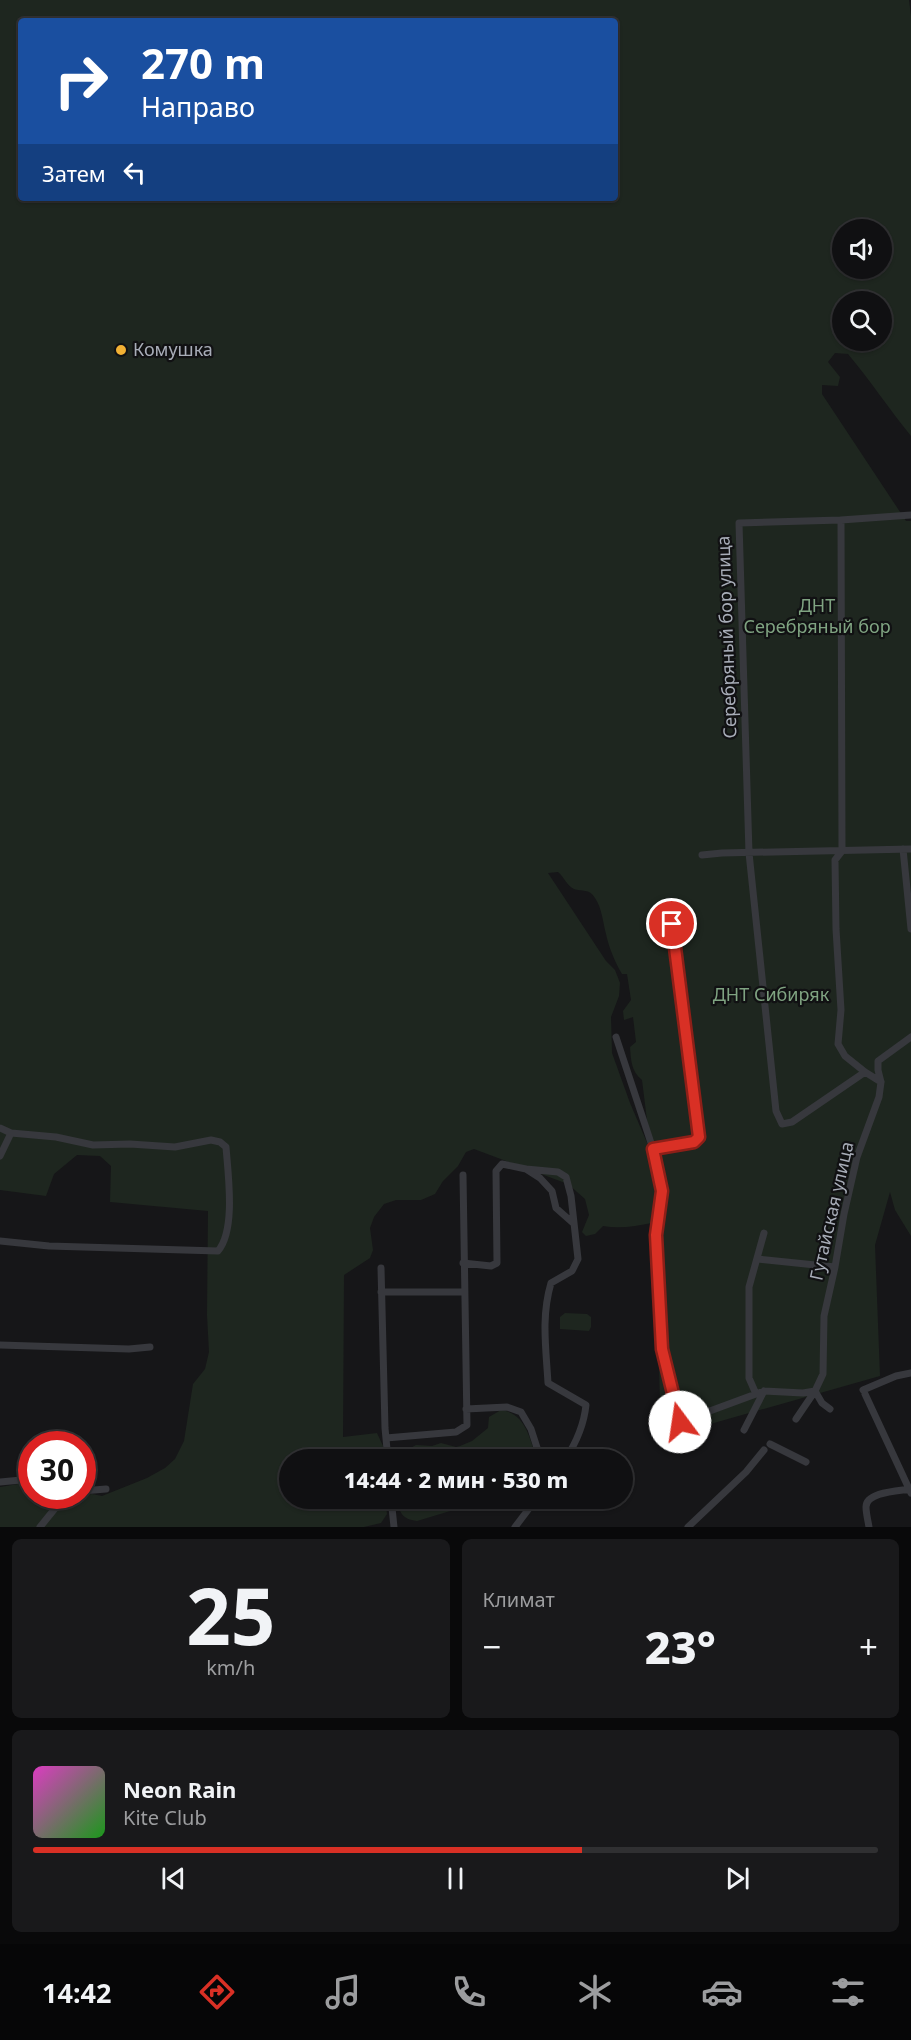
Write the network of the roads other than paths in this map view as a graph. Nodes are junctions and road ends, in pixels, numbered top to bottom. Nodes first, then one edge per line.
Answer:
1 (911, 515) edge
2 (841, 520) junction
3 (907, 849) edge
4 (843, 851) junction
5 (749, 853) junction
6 (702, 855) dead end
7 (669, 901) dead end
8 (911, 929) edge
9 (616, 1037) dead end
10 (911, 1037) edge
11 (865, 1072) junction
12 (881, 1082) junction
13 (0, 1128) edge
14 (11, 1133) junction
15 (653, 1149) junction
16 (0, 1156) edge
17 (526, 1169) junction
18 (463, 1175) dead end
19 (573, 1222) junction
20 (764, 1233) dead end
21 (0, 1240) edge
22 (758, 1259) junction
23 (463, 1263) junction
24 (835, 1267) junction
25 (381, 1268) dead end
26 (381, 1292) junction
27 (464, 1292) junction
28 (0, 1345) edge
29 (150, 1347) dead end
30 (911, 1372) edge
31 (764, 1391) junction
32 (815, 1391) junction
33 (756, 1394) junction
34 (466, 1409) junction
35 (831, 1409) dead end
36 (796, 1419) dead end
37 (680, 1422) junction
38 (744, 1430) dead end
39 (386, 1438) junction
40 (686, 1444) dead end
41 (770, 1444) dead end
42 (387, 1449) edge
43 (537, 1449) edge
44 (572, 1449) edge
45 (764, 1450) dead end
46 (806, 1462) dead end
47 (18, 1480) edge
48 (0, 1482) edge
49 (106, 1489) dead end
50 (96, 1490) edge
51 (910, 1491) edge
52 (55, 1509) edge
53 (393, 1509) edge
54 (529, 1509) edge
55 (40, 1527) edge
56 (394, 1527) edge
57 (515, 1527) edge
58 (688, 1527) edge
59 (869, 1527) edge

1 - 2 street, Серебряный бор улица
2 - 4 street
2 - 5 street, Серебряный бор улица
3 - 4 street
3 - 8 street
4 - 5 street
4 - 11 street
5 - 6 street
5 - 11 street
7 - 15 street
9 - 15 street
10 - 12 street, Гутайская улица
11 - 12 street
12 - 24 street, Гутайская улица
13 - 14 street
14 - 16 street
14 - 21 street
15 - 37 street
17 - 19 street
17 - 19 street
17 - 23 street
18 - 23 street
19 - 44 street
20 - 22 street
22 - 24 street
22 - 33 street
23 - 27 street
24 - 32 street, Гутайская улица
25 - 26 street
26 - 27 street
26 - 39 street
27 - 34 street
28 - 29 street
30 - 51 street
31 - 32 street
31 - 33 street
31 - 38 street
32 - 35 street
32 - 36 street
33 - 37 street
34 - 39 street
34 - 43 street
37 - 40 street
39 - 42 street
41 - 46 street
45 - 58 street
47 - 48 street
49 - 50 street
51 - 59 street
52 - 55 street
53 - 56 street
54 - 57 street

